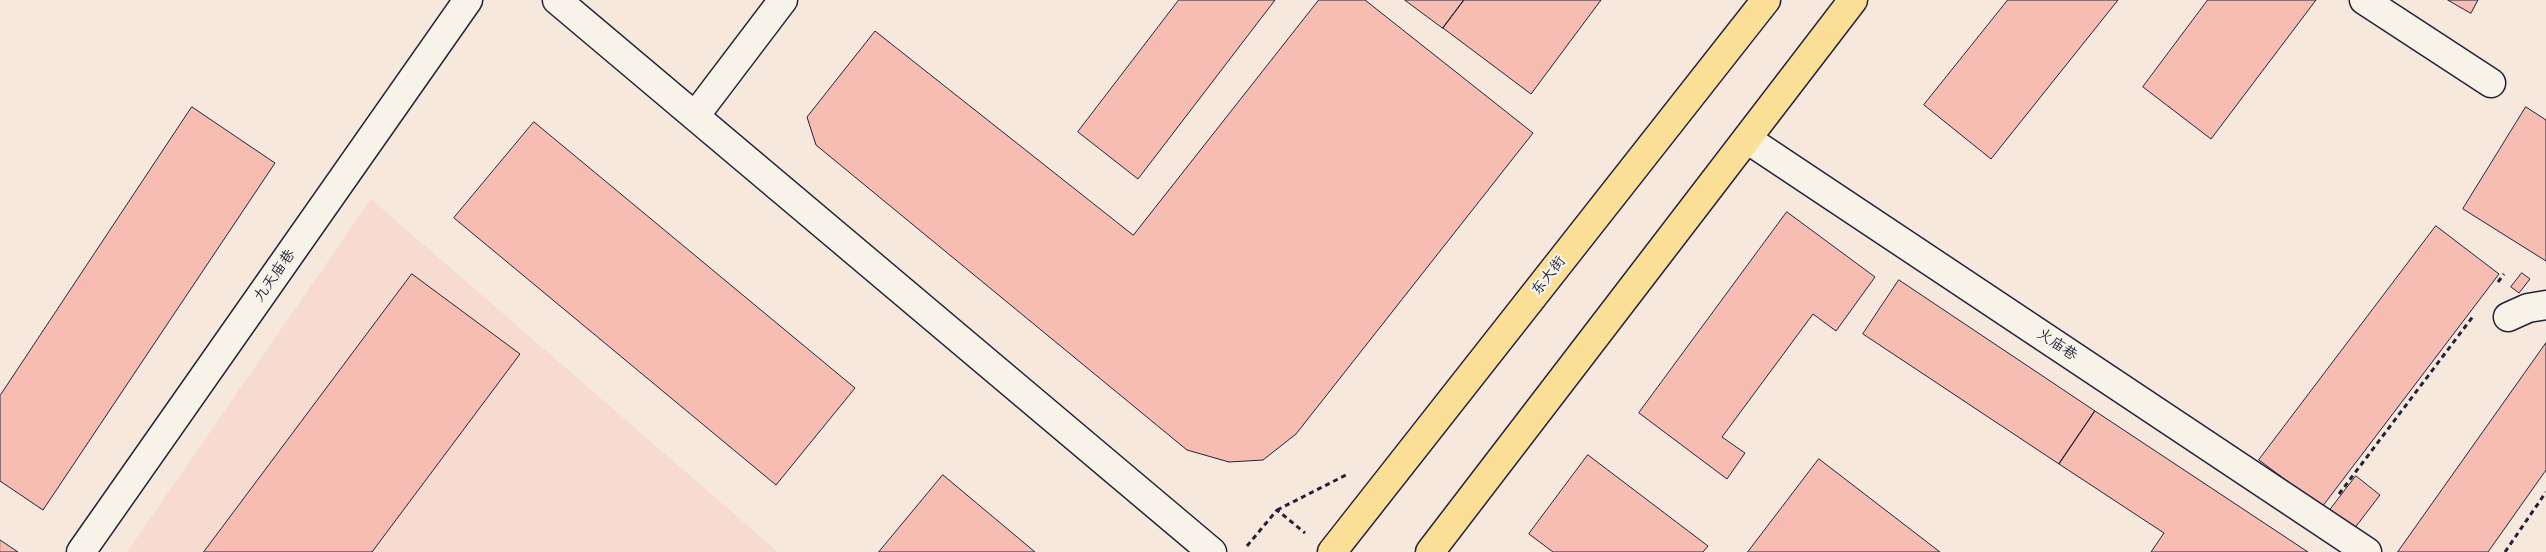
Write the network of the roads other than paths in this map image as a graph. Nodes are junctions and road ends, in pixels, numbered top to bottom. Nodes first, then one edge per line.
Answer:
1 (468, 0) edge
2 (557, 0) edge
3 (783, 0) edge
4 (1766, 0) edge
5 (1853, 0) edge
6 (2364, 0) edge
7 (2491, 83) dead end
8 (695, 116) junction
9 (1747, 139) junction
10 (2546, 305) edge
11 (2508, 317) dead end
12 (81, 552) edge
13 (1212, 552) edge
14 (1332, 552) edge
15 (1430, 552) edge
16 (2367, 552) edge

1 - 12 street, 九天庙巷
2 - 8 street
3 - 8 street
4 - 14 main road, 东大街
5 - 9 main road
6 - 7 street
8 - 13 street
9 - 15 main road
9 - 16 street, 火庙巷
10 - 11 street

